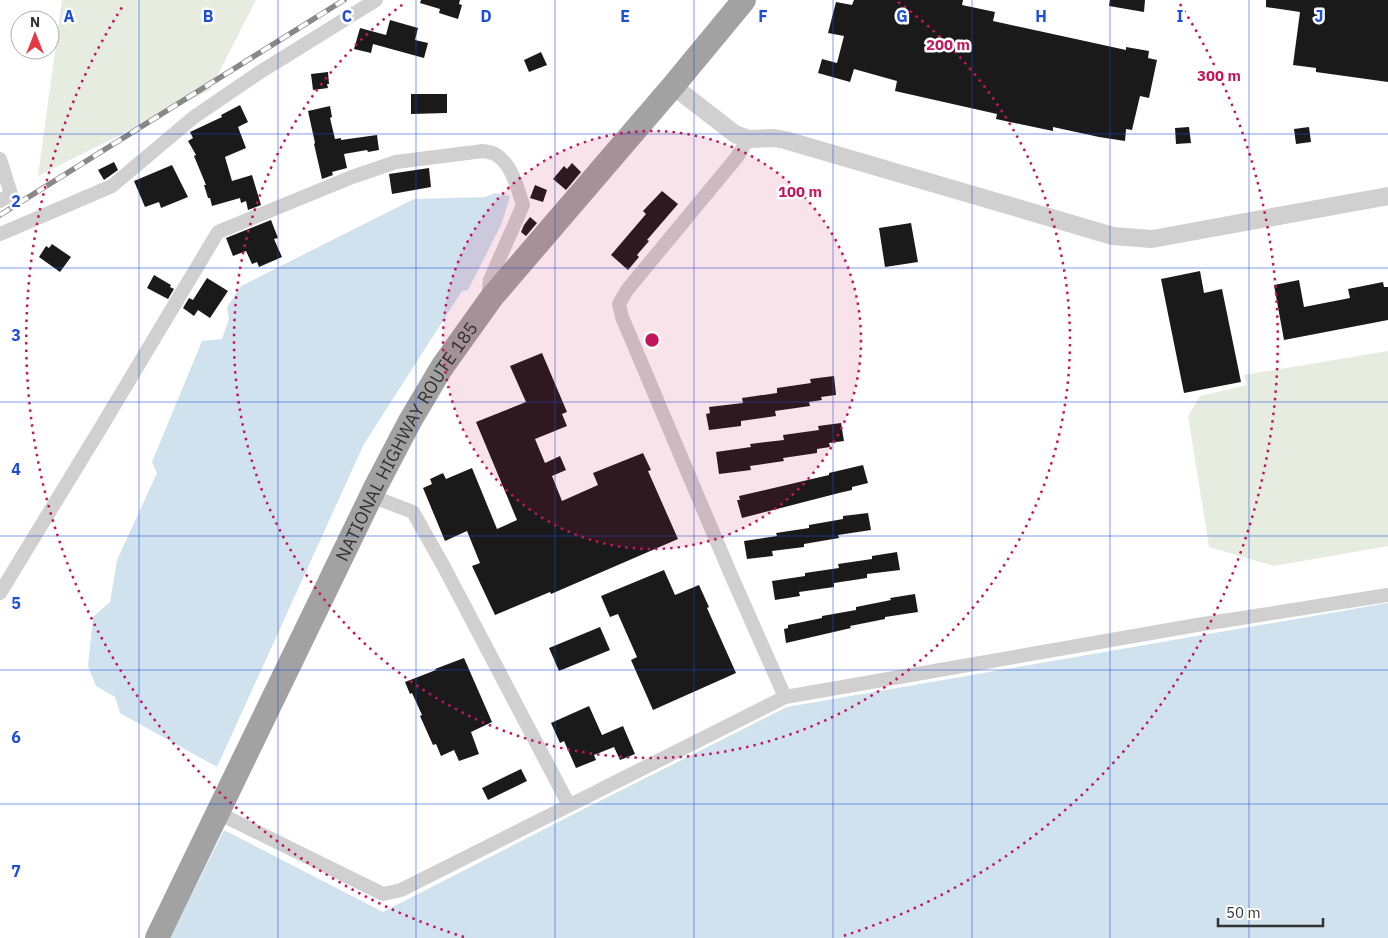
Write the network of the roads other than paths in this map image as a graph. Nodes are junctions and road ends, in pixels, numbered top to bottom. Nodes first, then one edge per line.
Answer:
1 (376, 0) edge
2 (744, 0) edge
3 (673, 86) junction
4 (748, 139) junction
5 (0, 159) edge
6 (1388, 196) edge
7 (0, 201) edge
8 (0, 234) edge
9 (492, 297) junction
10 (372, 496) junction
11 (0, 593) edge
12 (1388, 594) edge
13 (785, 698) junction
14 (569, 805) junction
15 (218, 812) junction
16 (157, 938) edge

1 - 8 street
2 - 3 highway, NATIONAL HIGHWAY ROUTE 185
3 - 4 street
3 - 9 highway, NATIONAL HIGHWAY ROUTE 185
4 - 6 street
4 - 13 street
5 - 7 street
9 - 10 highway, NATIONAL HIGHWAY ROUTE 185
9 - 11 street
10 - 14 street
10 - 15 highway, NATIONAL HIGHWAY ROUTE 185
12 - 13 street
13 - 14 street
14 - 15 street
15 - 16 highway, NATIONAL HIGHWAY ROUTE 185

